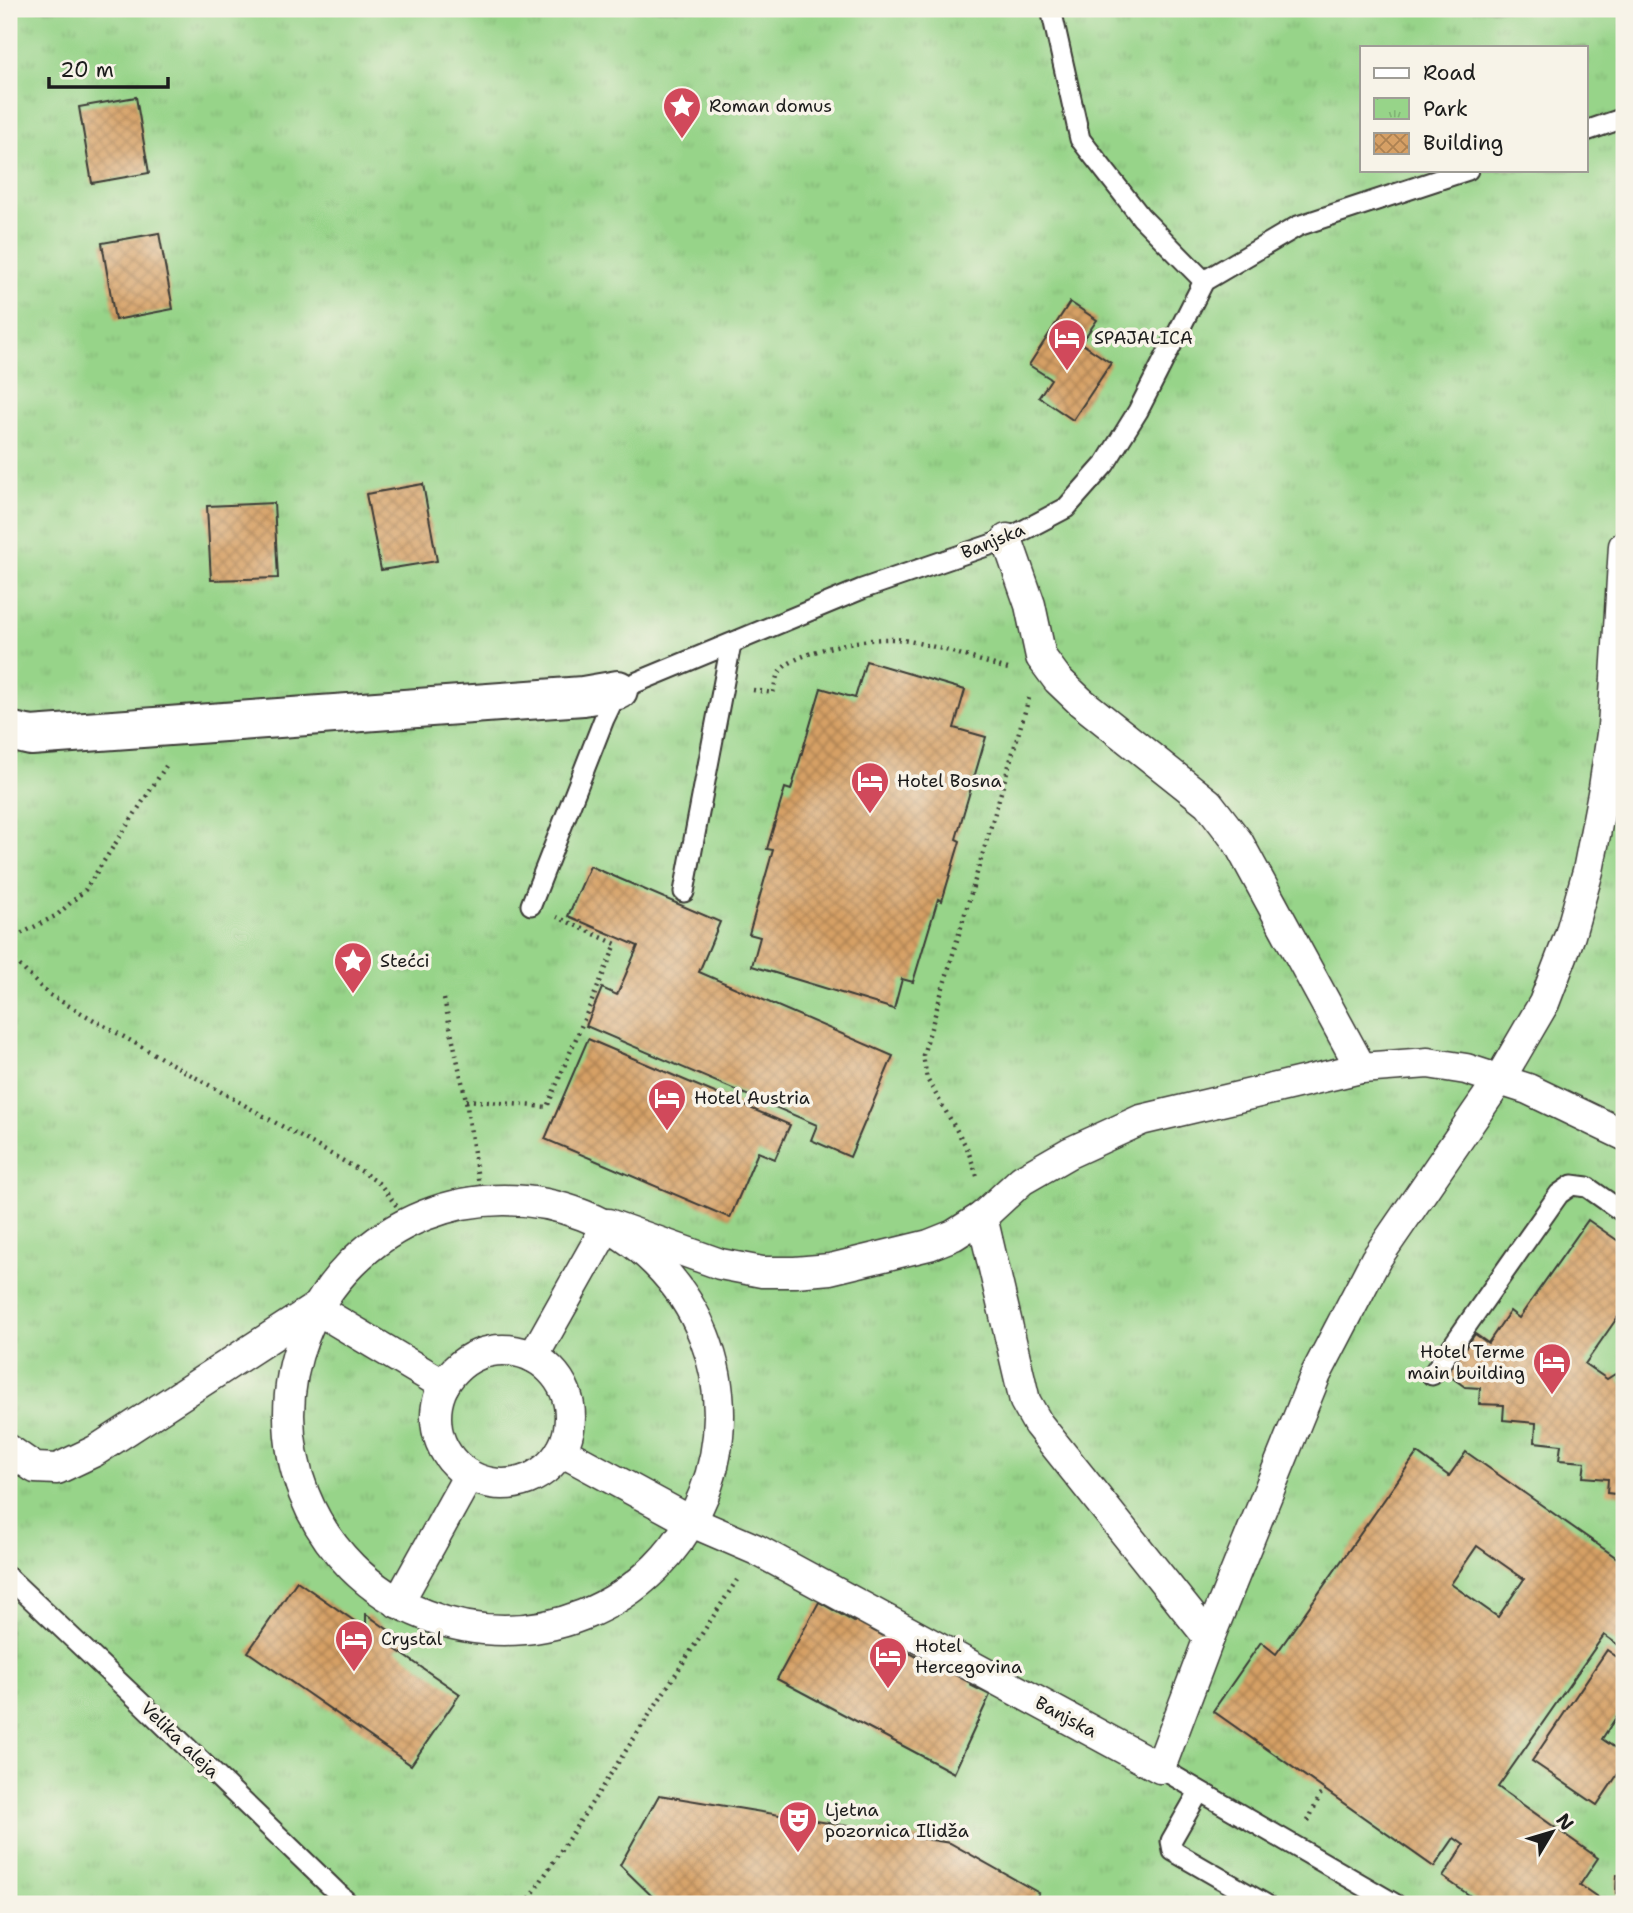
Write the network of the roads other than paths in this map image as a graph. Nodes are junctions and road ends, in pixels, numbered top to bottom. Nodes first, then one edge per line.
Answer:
1 (1051, 9) edge
2 (1624, 118) edge
3 (1588, 130) edge
4 (1462, 172) edge
5 (1204, 281) junction
6 (1007, 538) junction
7 (1624, 546) edge
8 (731, 644) junction
9 (618, 690) junction
10 (9, 730) edge
11 (684, 892) dead end
12 (531, 905) road end
13 (1361, 1068) junction
14 (1499, 1080) junction
15 (1624, 1135) edge
16 (1624, 1213) edge
17 (982, 1217) junction
18 (607, 1224) junction
19 (315, 1308) junction
20 (533, 1357) junction
21 (1432, 1375) dead end
22 (444, 1385) junction
23 (9, 1450) edge
24 (561, 1451) junction
25 (469, 1475) junction
26 (692, 1521) junction
27 (9, 1578) edge
28 (398, 1602) junction
29 (1209, 1638) junction
30 (1160, 1768) junction
31 (1199, 1792) junction
32 (349, 1904) edge
33 (1265, 1904) edge
34 (1395, 1904) edge

1 - 5 lane
2 - 3 lane
4 - 5 lane
5 - 6 lane, Banjska
6 - 8 lane, Banjska
6 - 13 street
7 - 14 street
8 - 9 lane, Banjska
8 - 11 lane
9 - 10 street
9 - 12 lane
13 - 14 street
13 - 17 street
14 - 15 street
14 - 29 street
16 - 21 lane
17 - 18 street
17 - 29 street
18 - 19 street
18 - 20 street
18 - 26 street
19 - 22 street
19 - 23 street
19 - 28 street
20 - 22 street
20 - 24 street
22 - 25 street
24 - 25 street
24 - 26 street, Banjska
25 - 28 street
26 - 28 street
26 - 30 street, Banjska
27 - 32 lane, Velika aleja
29 - 30 street
30 - 31 lane, Banjska
31 - 33 lane
31 - 34 lane, Banjska

